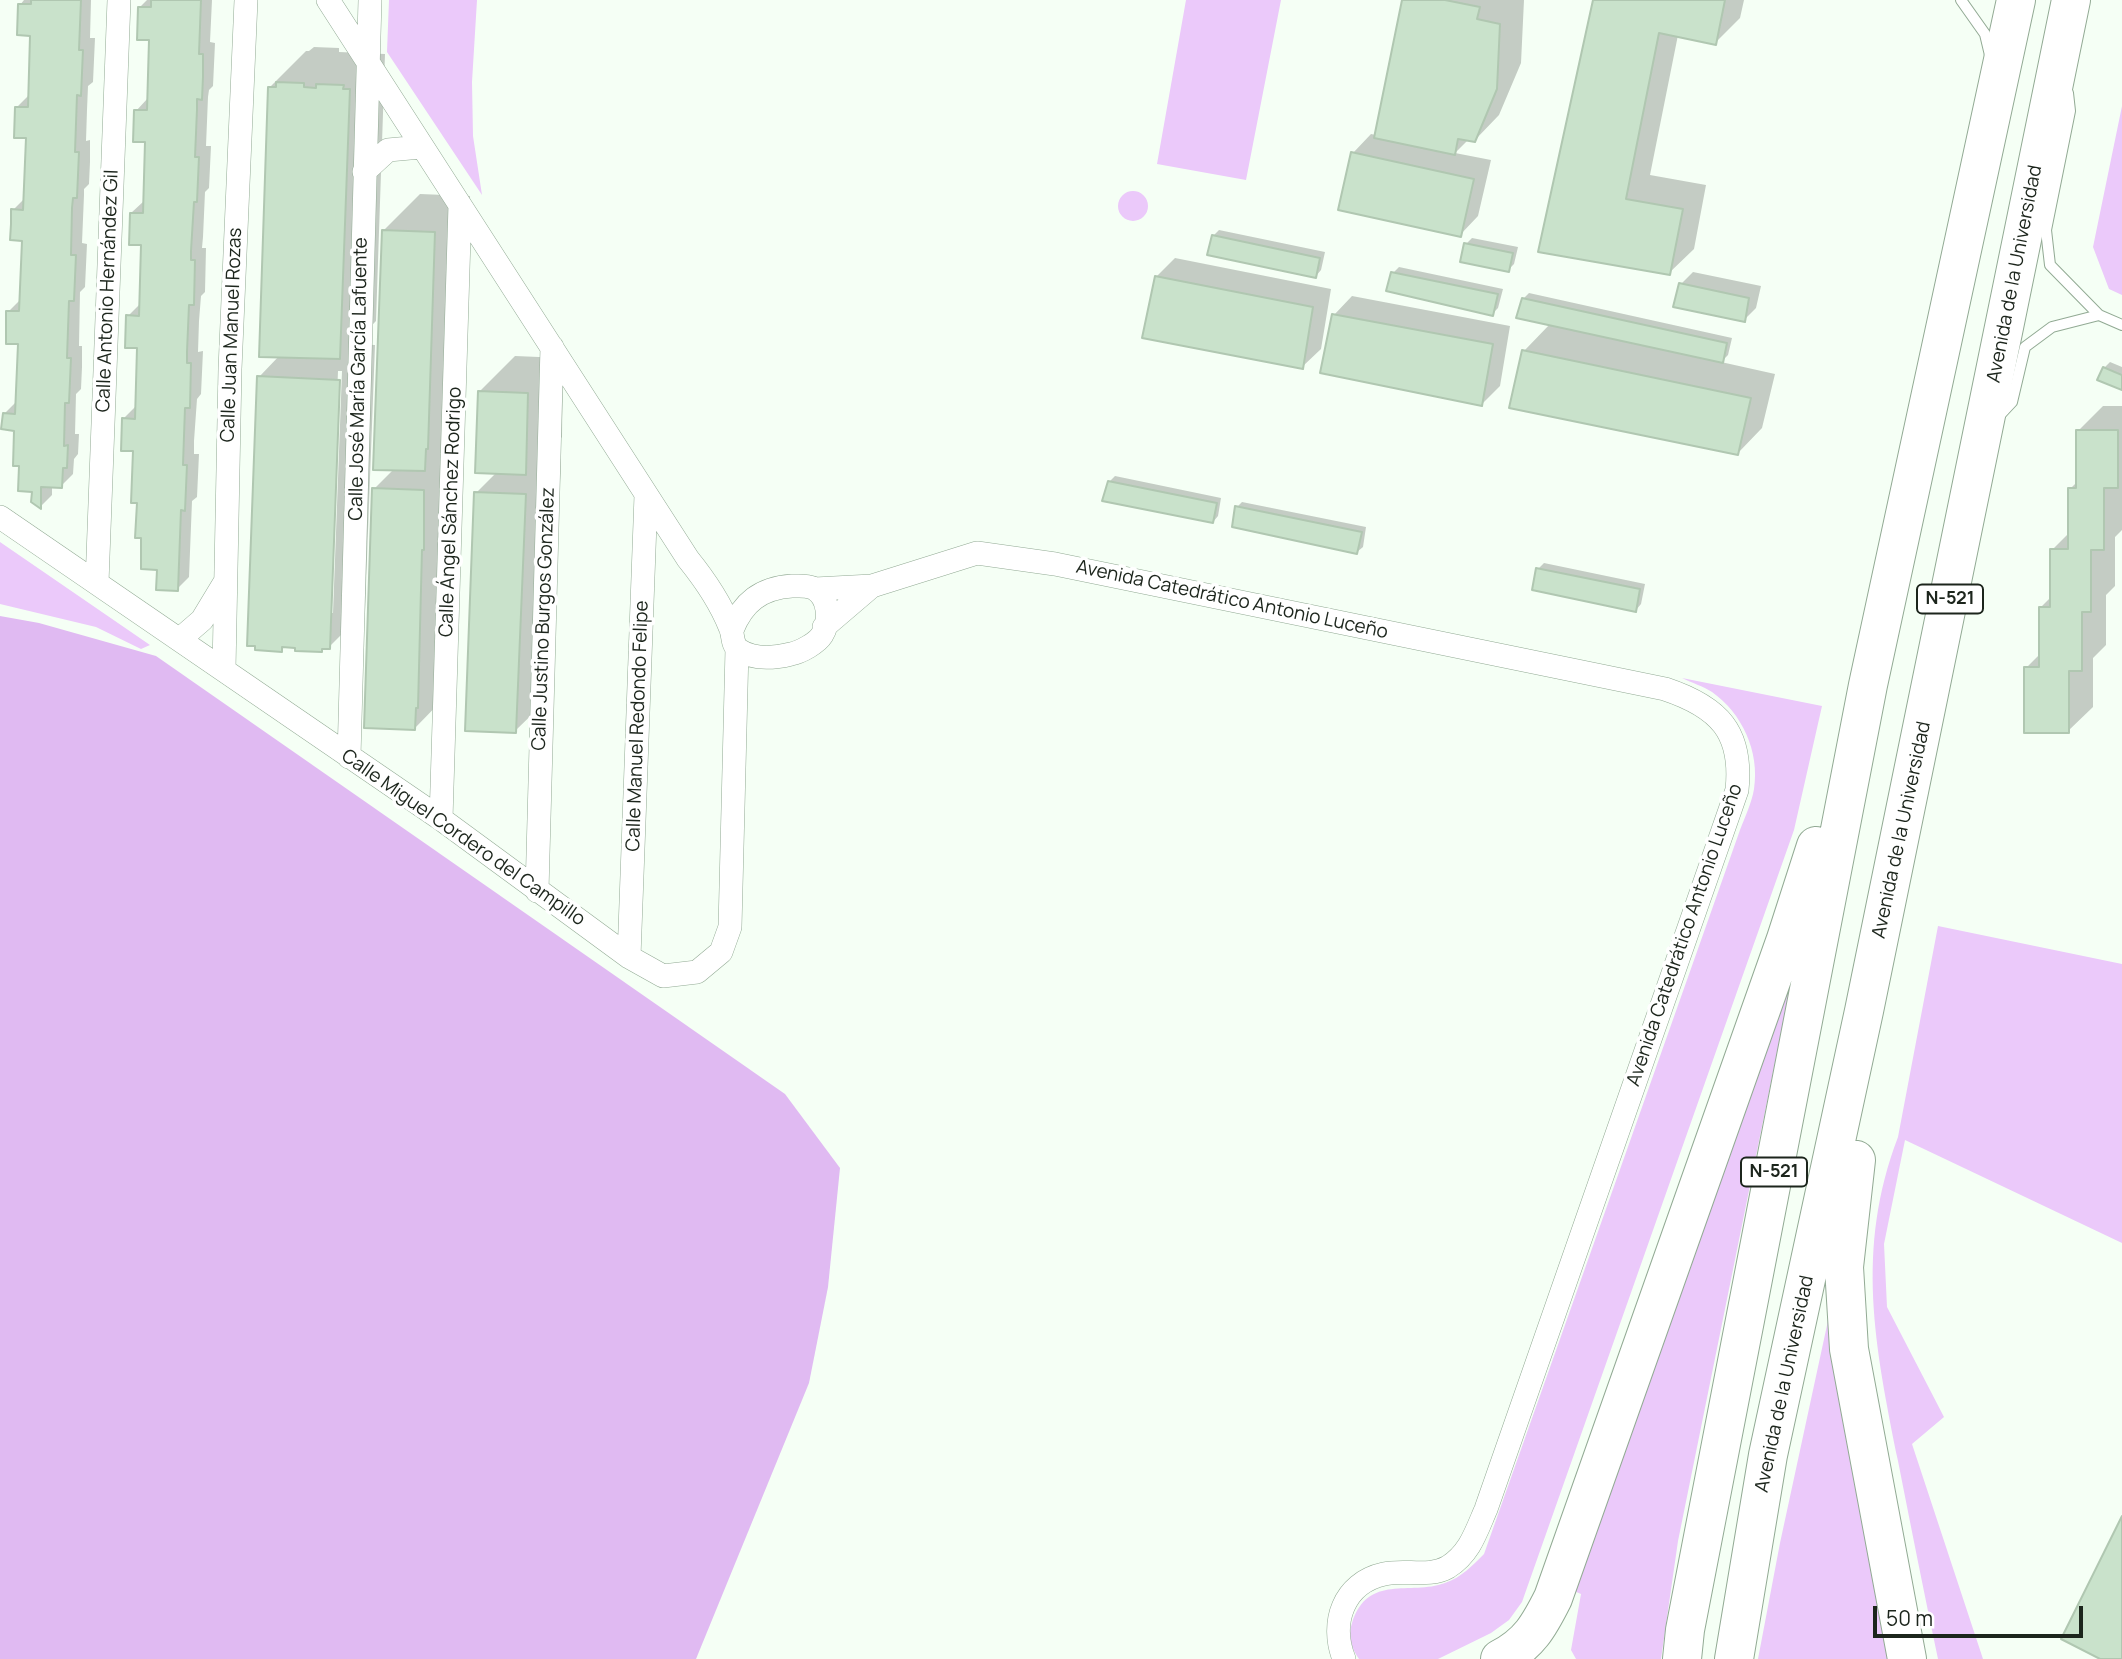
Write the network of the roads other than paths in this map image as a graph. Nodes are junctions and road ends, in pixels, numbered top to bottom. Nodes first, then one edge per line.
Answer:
1 (119, 0) edge
2 (246, 0) edge
3 (328, 0) edge
4 (370, 0) edge
5 (1961, 0) edge
6 (2016, 0) edge
7 (2071, 0) edge
8 (2062, 47) junction
9 (367, 63) junction
10 (1993, 107) junction
11 (421, 147) junction
12 (364, 172) junction
13 (460, 205) junction
14 (2099, 315) junction
15 (2122, 325) edge
16 (552, 347) junction
17 (1984, 432) junction
18 (646, 495) junction
19 (0, 517) edge
20 (225, 582) junction
21 (707, 582) junction
22 (97, 583) junction
23 (872, 586) junction
24 (815, 589) junction
25 (748, 601) junction
26 (824, 627) junction
27 (180, 639) junction
28 (734, 639) junction
29 (765, 657) junction
30 (224, 669) junction
31 (1868, 685) junction
32 (736, 699) junction
33 (349, 757) junction
34 (441, 819) junction
35 (537, 891) junction
36 (629, 957) junction
37 (1864, 1012) junction
38 (1344, 1659) edge
39 (1500, 1659) edge
40 (1682, 1659) edge
41 (1734, 1659) edge
42 (1907, 1659) edge

1 - 22 street, Calle Antonio Hernández Gil
2 - 20 street, Calle Juan Manuel Rozas
3 - 9 street
4 - 9 street, Calle José María García Lafuente
5 - 10 lane
6 - 10 highway, N-521
7 - 8 highway, Avenida de la Universidad / N-521
8 - 14 lane
8 - 17 highway, Avenida de la Universidad / N-521
9 - 11 street
9 - 12 street, Calle José María García Lafuente
10 - 31 highway, N-521
11 - 12 street
11 - 13 street
12 - 33 street, Calle José María García Lafuente
13 - 16 street
13 - 34 street, Calle Ángel Sánchez Rodrigo
14 - 15 lane
14 - 17 lane
16 - 18 street
16 - 35 street, Calle Justino Burgos González
17 - 37 highway, Avenida de la Universidad / N-521
18 - 21 street
18 - 36 street, Calle Manuel Redondo Felipe
19 - 22 street, Calle Miguel Cordero del Campillo
20 - 27 street
20 - 30 street, Calle Juan Manuel Rozas
21 - 25 street
21 - 28 street
22 - 27 street, Calle Miguel Cordero del Campillo
23 - 24 street, Avenida Catedrático Antonio Luceño
23 - 26 street, Avenida Catedrático Antonio Luceño
23 - 38 street, Avenida Catedrático Antonio Luceño
24 - 25 street
24 - 26 street
25 - 28 street
26 - 29 street
27 - 30 street, Calle Miguel Cordero del Campillo
28 - 29 street
28 - 32 street, Calle Miguel Cordero del Campillo
29 - 32 street
30 - 33 street, Calle Miguel Cordero del Campillo
31 - 39 highway
31 - 40 highway, N-521
32 - 36 street, Calle Miguel Cordero del Campillo
33 - 34 street, Calle Miguel Cordero del Campillo
34 - 35 street, Calle Miguel Cordero del Campillo
35 - 36 street, Calle Miguel Cordero del Campillo
37 - 41 highway, Avenida de la Universidad / N-521
37 - 42 highway

